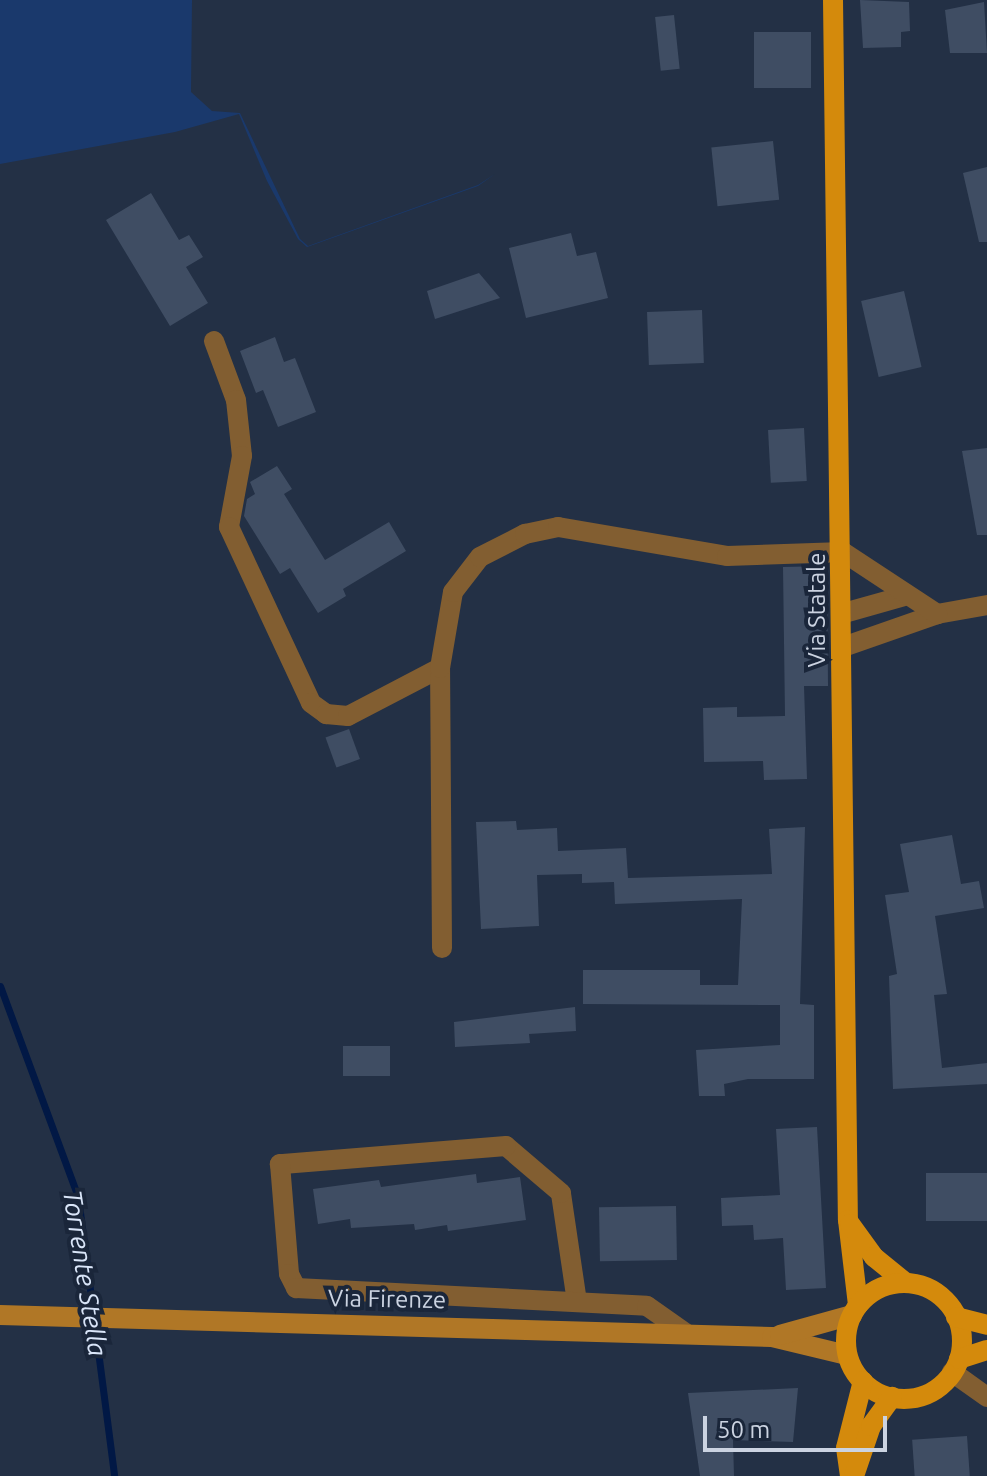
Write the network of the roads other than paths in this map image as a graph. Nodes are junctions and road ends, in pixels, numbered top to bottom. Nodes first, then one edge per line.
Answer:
1 (833, 0) edge
2 (214, 341) dead end
3 (843, 552) junction
4 (908, 595) junction
5 (987, 605) edge
6 (844, 613) junction
7 (937, 614) junction
8 (843, 647) junction
9 (440, 668) junction
10 (442, 948) dead end
11 (848, 1220) junction
12 (906, 1283) junction
13 (577, 1302) junction
14 (855, 1310) junction
15 (0, 1315) edge
16 (956, 1317) junction
17 (987, 1325) edge
18 (687, 1334) junction
19 (772, 1337) junction
20 (987, 1350) edge
21 (847, 1355) junction
22 (956, 1366) junction
23 (863, 1381) junction
24 (892, 1397) junction
25 (987, 1397) edge
26 (852, 1476) edge

1 - 3 main road, Via Statale
2 - 9 street
3 - 4 street
3 - 6 main road, Via Statale
3 - 9 street
4 - 6 street
4 - 7 street
5 - 7 street
6 - 8 main road, Via Statale
7 - 8 street
8 - 11 main road, Via Statale
9 - 10 street
11 - 12 main road
11 - 14 main road, Via Statale
12 - 14 main road
12 - 16 main road
13 - 13 street
13 - 18 street
14 - 19 street
14 - 21 main road
15 - 18 street, Via Firenze
16 - 17 main road
16 - 22 main road
18 - 19 street, Via Firenze
19 - 21 street
20 - 22 main road
21 - 23 main road
22 - 24 main road
22 - 25 street
23 - 24 main road
23 - 26 main road
24 - 26 main road

